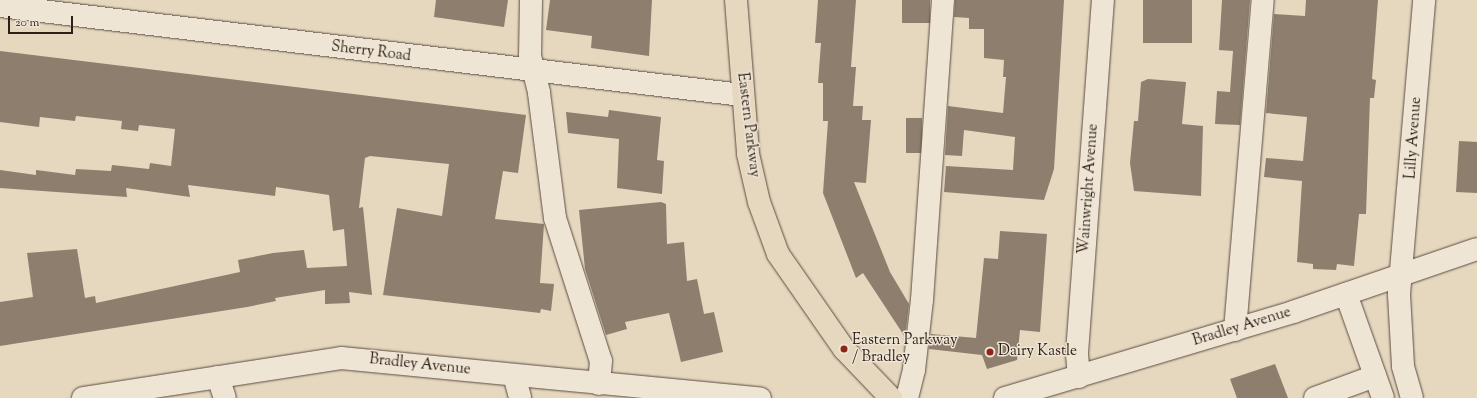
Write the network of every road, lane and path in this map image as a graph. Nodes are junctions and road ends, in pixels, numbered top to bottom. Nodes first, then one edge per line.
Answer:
1 (531, 0) edge
2 (736, 0) edge
3 (943, 0) edge
4 (1103, 0) edge
5 (1263, 0) edge
6 (1424, 0) edge
7 (0, 6) edge
8 (534, 71) junction
9 (742, 95) junction
10 (1477, 249) edge
11 (1401, 276) junction
12 (1346, 294) junction
13 (1235, 330) junction
14 (514, 375) junction
15 (1375, 376) junction
16 (218, 377) junction
17 (1079, 377) junction
18 (599, 384) junction
19 (729, 397) edge
20 (83, 398) edge
21 (225, 398) edge
22 (520, 398) edge
23 (760, 398) edge
24 (891, 398) edge
25 (907, 398) edge
26 (1005, 398) edge
27 (1315, 398) edge
28 (1383, 398) edge
29 (1412, 398) edge

1 - 8 street
2 - 9 main road, Eastern Parkway
3 - 25 street
4 - 17 street, Wainwright Avenue
5 - 13 street
6 - 11 street, Lilly Avenue
7 - 8 street, Sherry Road
8 - 9 street, Sherry Road
8 - 18 street
9 - 24 main road, Eastern Parkway
10 - 11 street, Bradley Avenue
11 - 12 street, Bradley Avenue
11 - 29 street, Lilly Avenue
12 - 13 street, Bradley Avenue
12 - 15 street
13 - 17 street, Bradley Avenue
14 - 16 street, Bradley Avenue
14 - 18 street, Bradley Avenue
14 - 22 street
15 - 27 street
15 - 28 street
16 - 20 street, Bradley Avenue
16 - 21 street
17 - 26 street, Bradley Avenue
18 - 19 street, Bradley Avenue
19 - 23 street, Bradley Avenue

